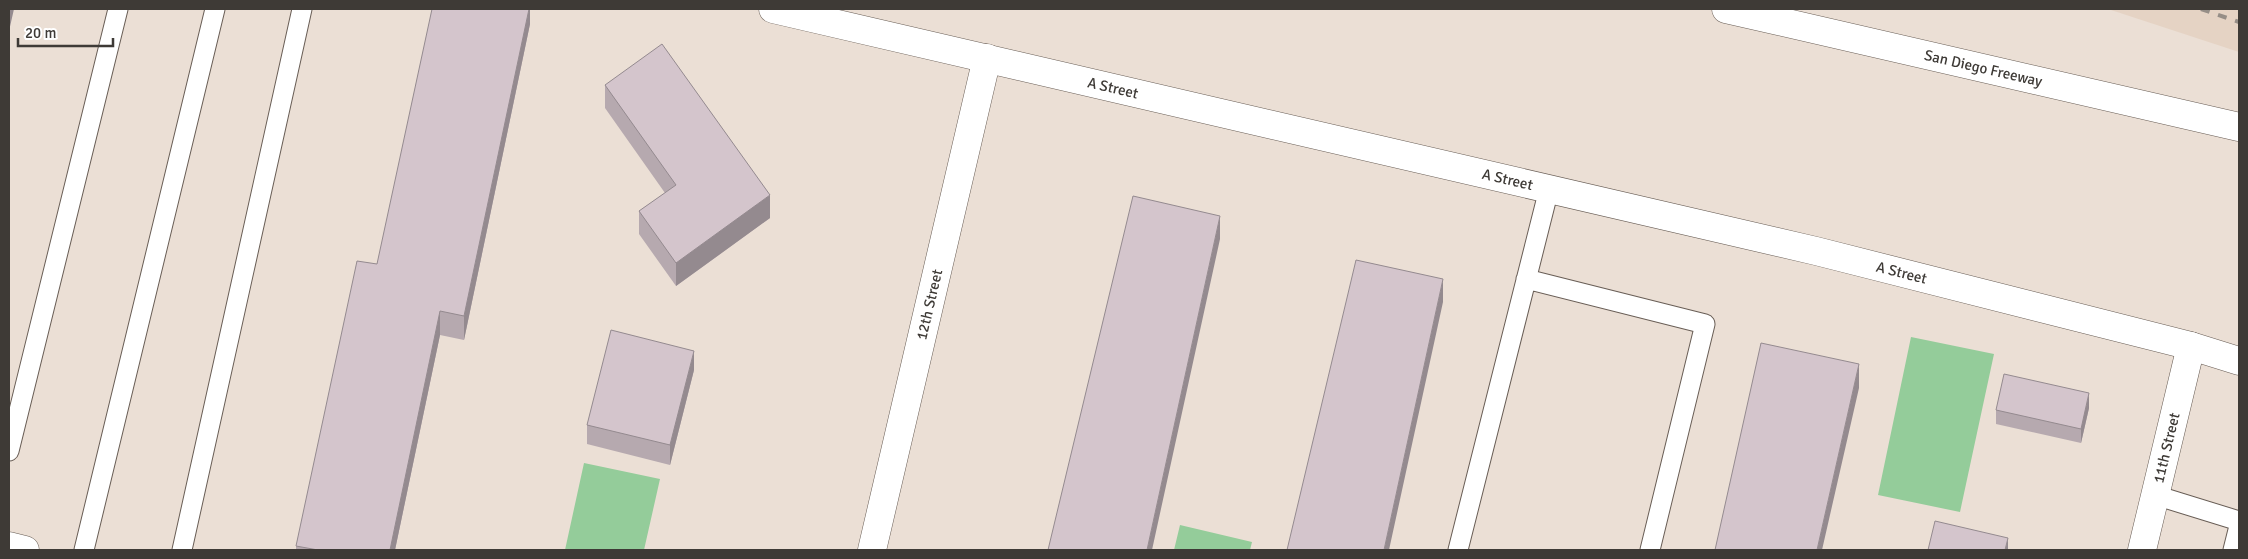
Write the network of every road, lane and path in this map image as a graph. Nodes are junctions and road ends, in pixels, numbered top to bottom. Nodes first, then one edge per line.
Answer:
1 (118, 9) edge
2 (214, 9) edge
3 (302, 9) edge
4 (773, 9) edge
5 (1726, 9) edge
6 (987, 58) junction
7 (2239, 127) edge
8 (1549, 189) junction
9 (1526, 279) junction
10 (2191, 346) junction
11 (2239, 361) edge
12 (9, 451) edge
13 (2155, 495) junction
14 (2239, 521) edge
15 (2239, 526) edge
16 (9, 546) edge
17 (25, 550) edge
18 (84, 550) edge
19 (182, 550) edge
20 (872, 550) edge
21 (1458, 550) edge
22 (1650, 550) edge
23 (2142, 550) edge
24 (2233, 550) edge

1 - 12 lane
2 - 18 lane
3 - 19 lane
4 - 6 main road, A Street
5 - 7 main road, San Diego Freeway
6 - 8 main road, A Street
6 - 20 main road, 12th Street
8 - 9 lane
8 - 10 main road, A Street
9 - 21 lane
9 - 22 lane
10 - 11 main road, A Street
10 - 13 main road, 11th Street
13 - 14 lane
13 - 23 main road, 11th Street
15 - 24 lane
16 - 17 main road

